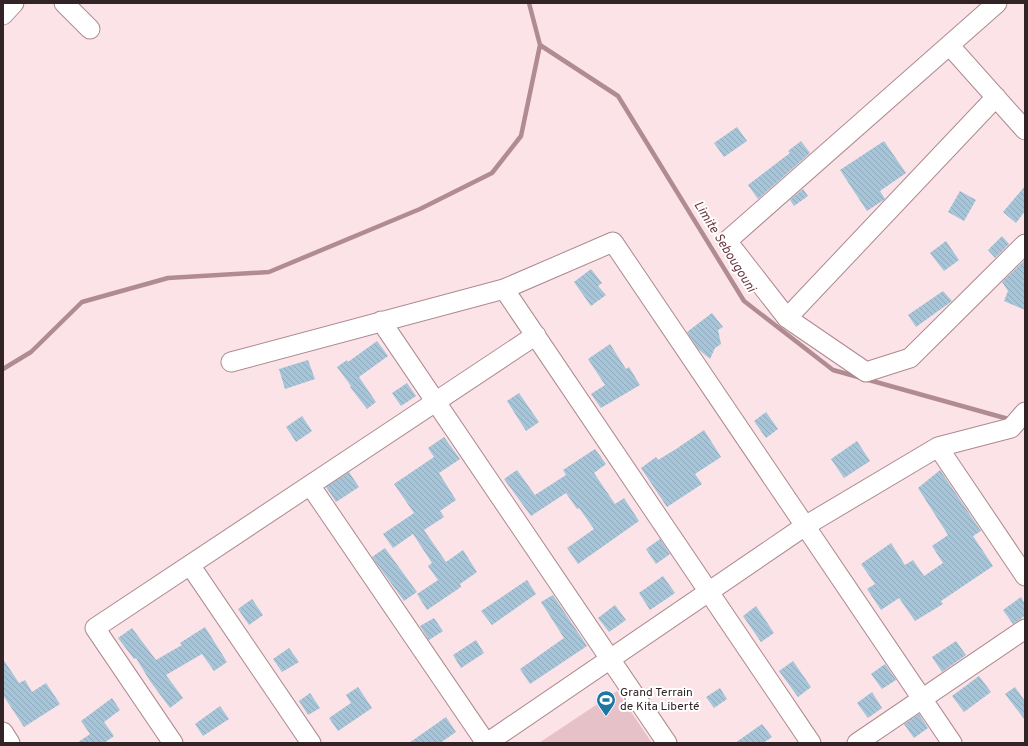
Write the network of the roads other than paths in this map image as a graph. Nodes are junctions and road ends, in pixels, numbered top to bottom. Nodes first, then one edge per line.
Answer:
1 (14, 3) edge
2 (64, 3) edge
3 (997, 3) edge
4 (3, 15) edge
5 (90, 29) dead end
6 (950, 46) junction
7 (996, 98) junction
8 (1025, 130) edge
9 (1025, 244) edge
10 (504, 289) junction
11 (787, 318) junction
12 (381, 321) junction
13 (536, 335) junction
14 (231, 362) dead end
15 (436, 402) junction
16 (1025, 412) edge
17 (938, 447) junction
18 (310, 485) junction
19 (805, 526) junction
20 (190, 565) junction
21 (1025, 576) edge
22 (709, 592) junction
23 (1025, 629) edge
24 (610, 659) junction
25 (922, 699) junction
26 (3, 732) edge
27 (10, 743) edge
28 (173, 743) edge
29 (311, 743) edge
30 (487, 743) edge
31 (667, 743) edge
32 (812, 743) edge
33 (857, 743) edge
34 (952, 743) edge

1 - 4 street
2 - 5 street
3 - 6 street
6 - 7 street
6 - 11 street
7 - 8 street
7 - 11 street
9 - 11 street
10 - 12 street
10 - 13 street
10 - 19 street
12 - 14 street
12 - 15 street
13 - 15 street
13 - 22 street
15 - 18 street
15 - 24 street
16 - 17 street
17 - 19 street
17 - 21 street
18 - 20 street
18 - 30 street
19 - 22 street
19 - 25 street
20 - 28 street
20 - 29 street
22 - 24 street
22 - 32 street
23 - 25 street
24 - 30 street
24 - 31 street
25 - 33 street
25 - 34 street
26 - 27 street

